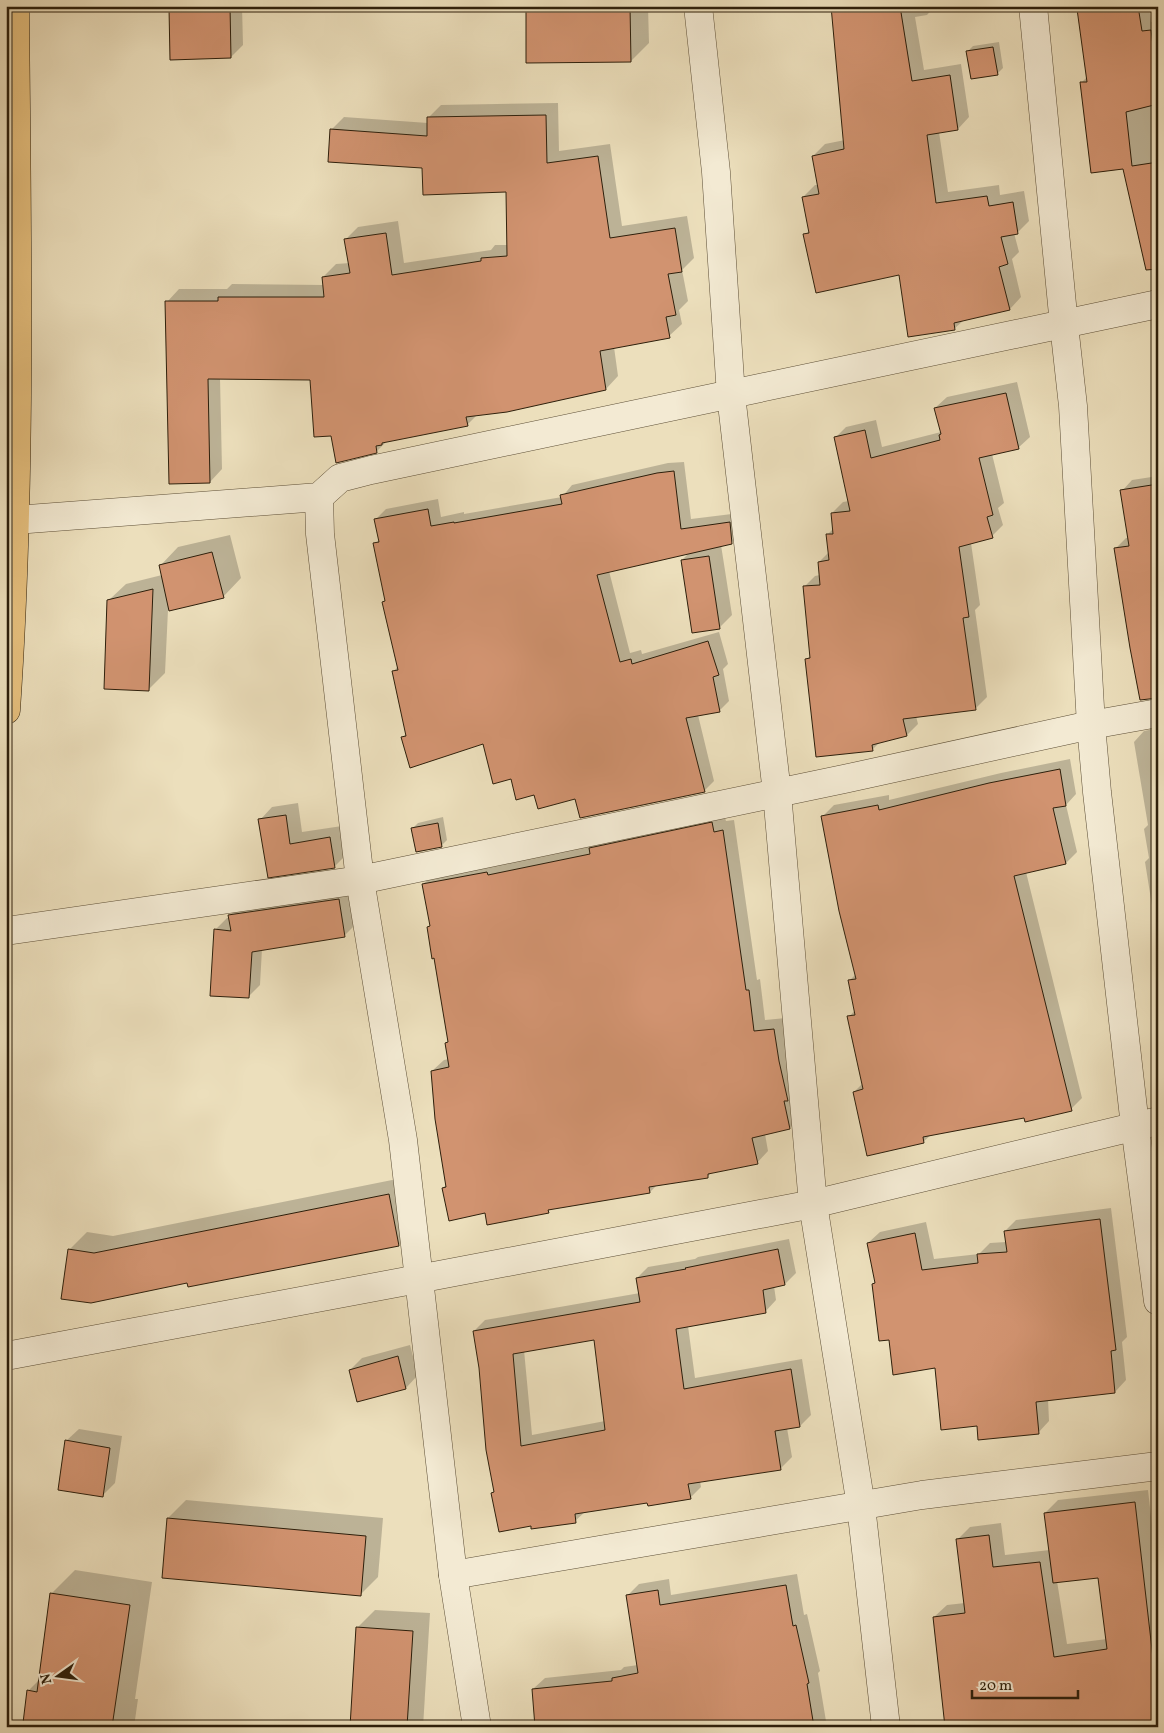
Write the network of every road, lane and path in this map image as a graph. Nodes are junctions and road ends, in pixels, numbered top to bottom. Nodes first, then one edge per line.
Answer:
1 (15, 6) edge
2 (698, 6) edge
3 (1033, 6) edge
4 (1158, 304) edge
5 (1064, 325) junction
6 (731, 395) junction
7 (318, 498) junction
8 (15, 520) junction
9 (6, 710) edge
10 (1158, 713) edge
11 (1091, 725) junction
12 (777, 792) junction
13 (360, 880) junction
14 (6, 930) edge
15 (1146, 1123) edge
16 (813, 1204) junction
17 (418, 1280) junction
18 (1158, 1301) edge
19 (6, 1356) edge
20 (1158, 1466) edge
21 (861, 1506) junction
22 (454, 1575) junction
23 (477, 1727) edge
24 (886, 1727) edge

1 - 8 highway
2 - 6 street
3 - 5 street
4 - 5 street
5 - 6 street
5 - 11 street
6 - 7 street
6 - 12 street
7 - 8 street
7 - 13 street
8 - 9 highway
10 - 11 street
11 - 12 street
11 - 15 street
12 - 13 street
12 - 16 street
13 - 14 street
13 - 17 street
15 - 16 street
15 - 18 street
16 - 17 street
16 - 21 street
17 - 19 street
17 - 22 street
20 - 21 street
21 - 22 street
21 - 24 street
22 - 23 street

